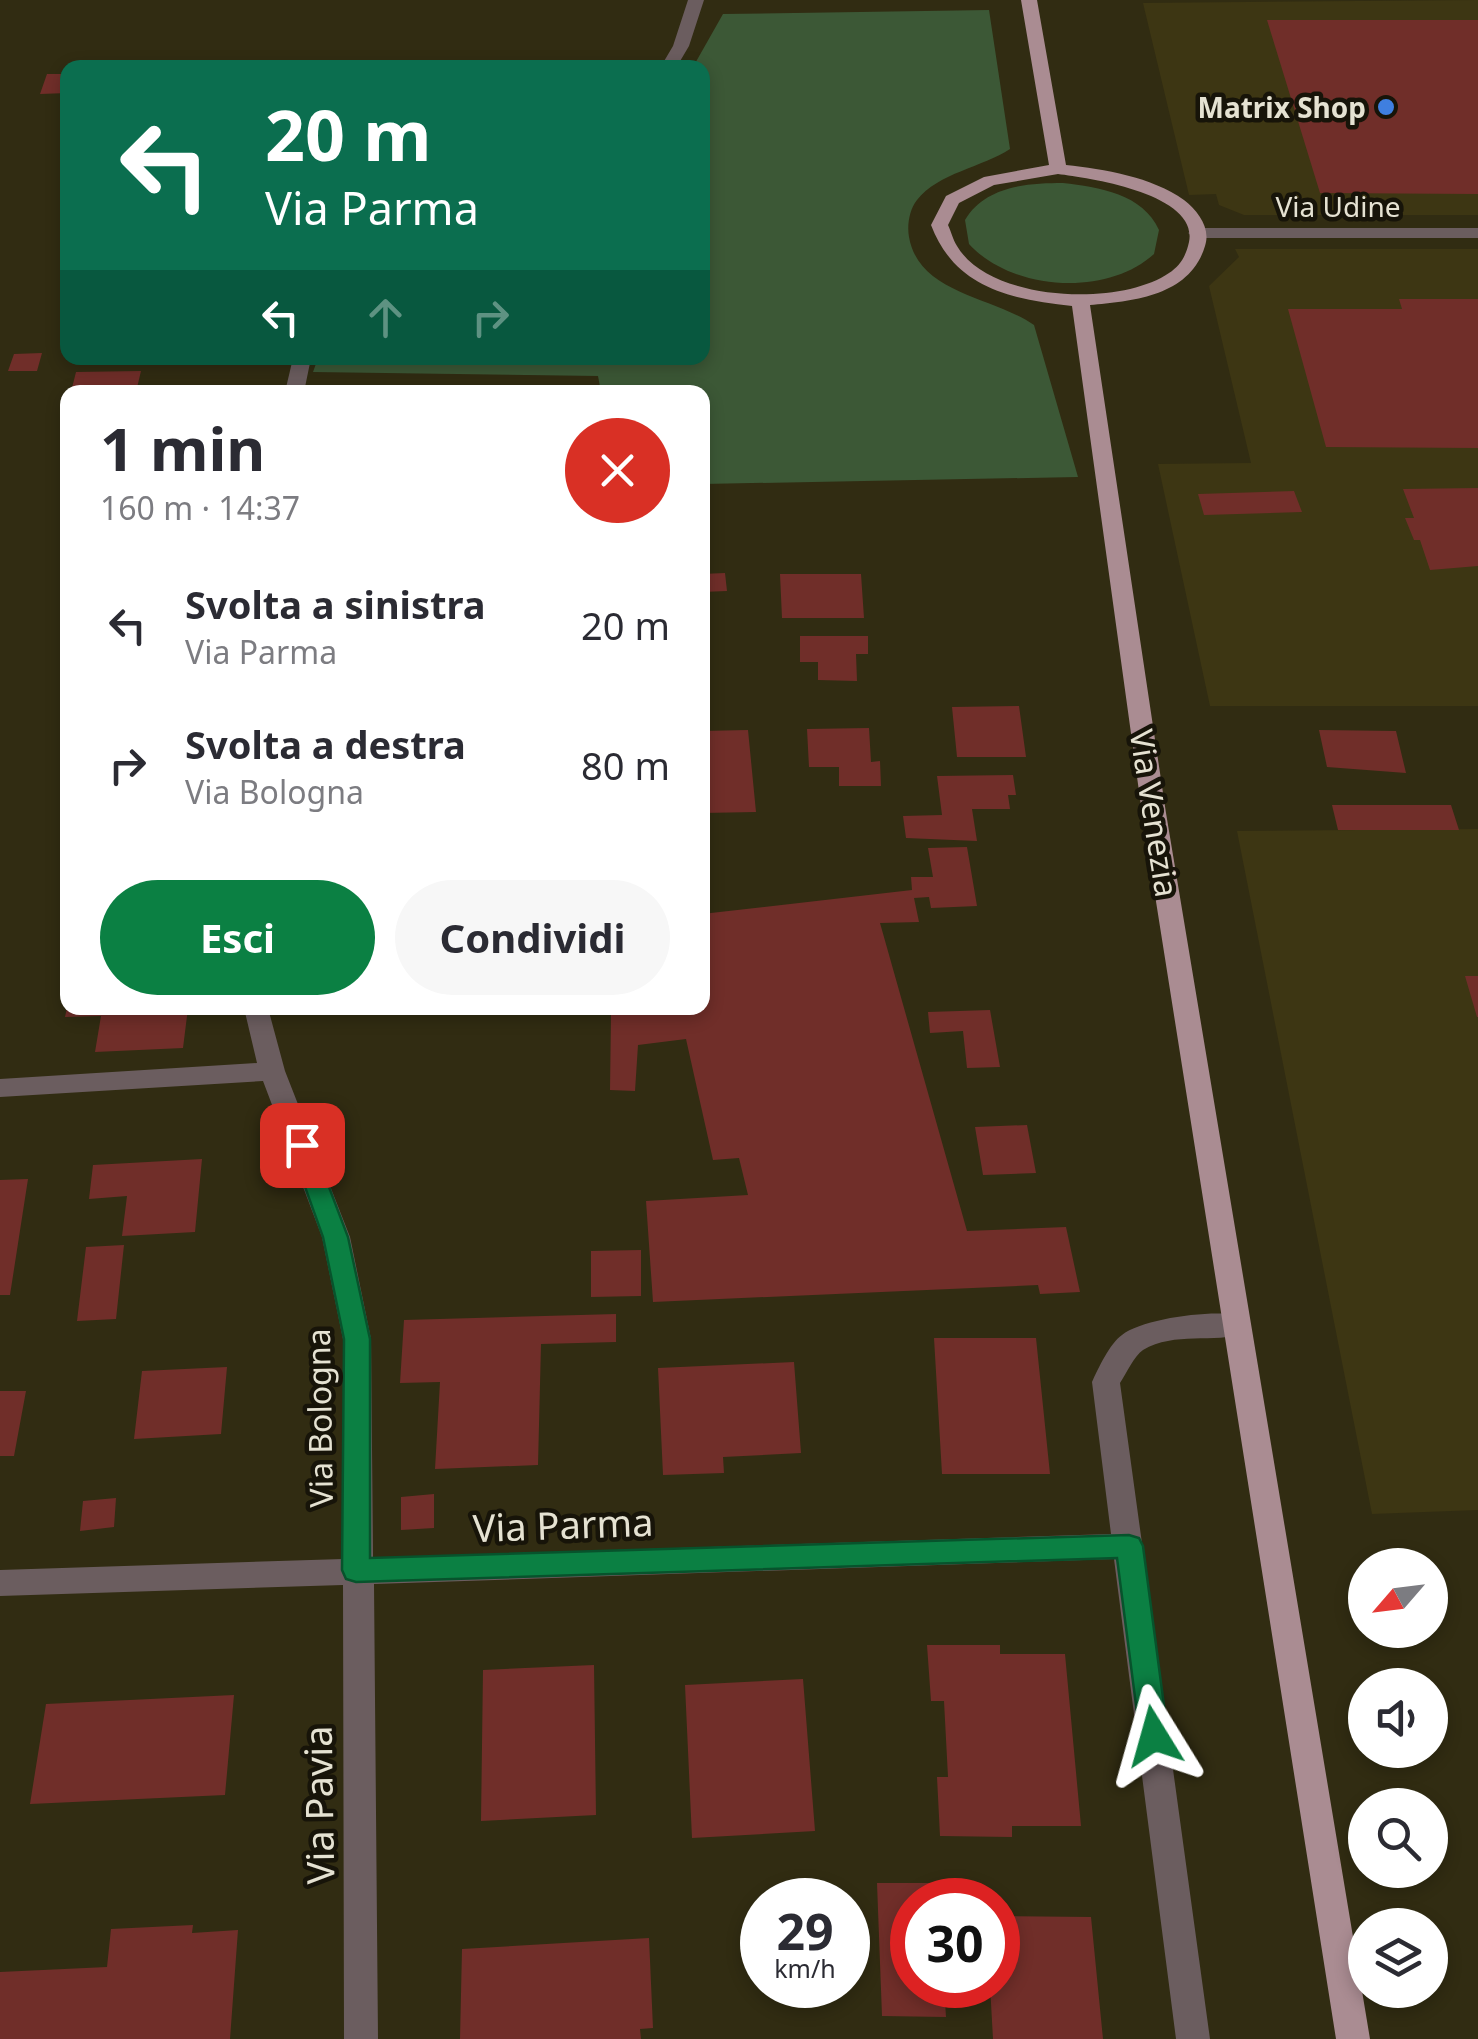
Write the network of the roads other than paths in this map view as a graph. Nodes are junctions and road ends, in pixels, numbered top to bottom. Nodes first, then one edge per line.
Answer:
1 (696, 0) edge
2 (1030, 0) edge
3 (673, 60) edge
4 (1058, 169) junction
5 (1478, 233) edge
6 (1198, 234) junction
7 (1080, 301) junction
8 (258, 1015) edge
9 (272, 1072) junction
10 (0, 1088) edge
11 (1236, 1324) junction
12 (1129, 1546) junction
13 (356, 1570) junction
14 (0, 1582) edge
15 (361, 2039) edge
16 (1193, 2039) edge
17 (1353, 2039) edge

1 - 3 street
2 - 4 main road
4 - 6 main road
4 - 7 main road
5 - 6 street, Via Udine
6 - 7 main road
7 - 11 main road, Via Venezia
8 - 9 street, Via Bologna
9 - 10 street
9 - 13 street, Via Bologna
11 - 12 street
11 - 17 main road, Via Venezia
12 - 13 street, Via Parma
12 - 16 street
13 - 14 street, Via Parma
13 - 15 street, Via Pavia

